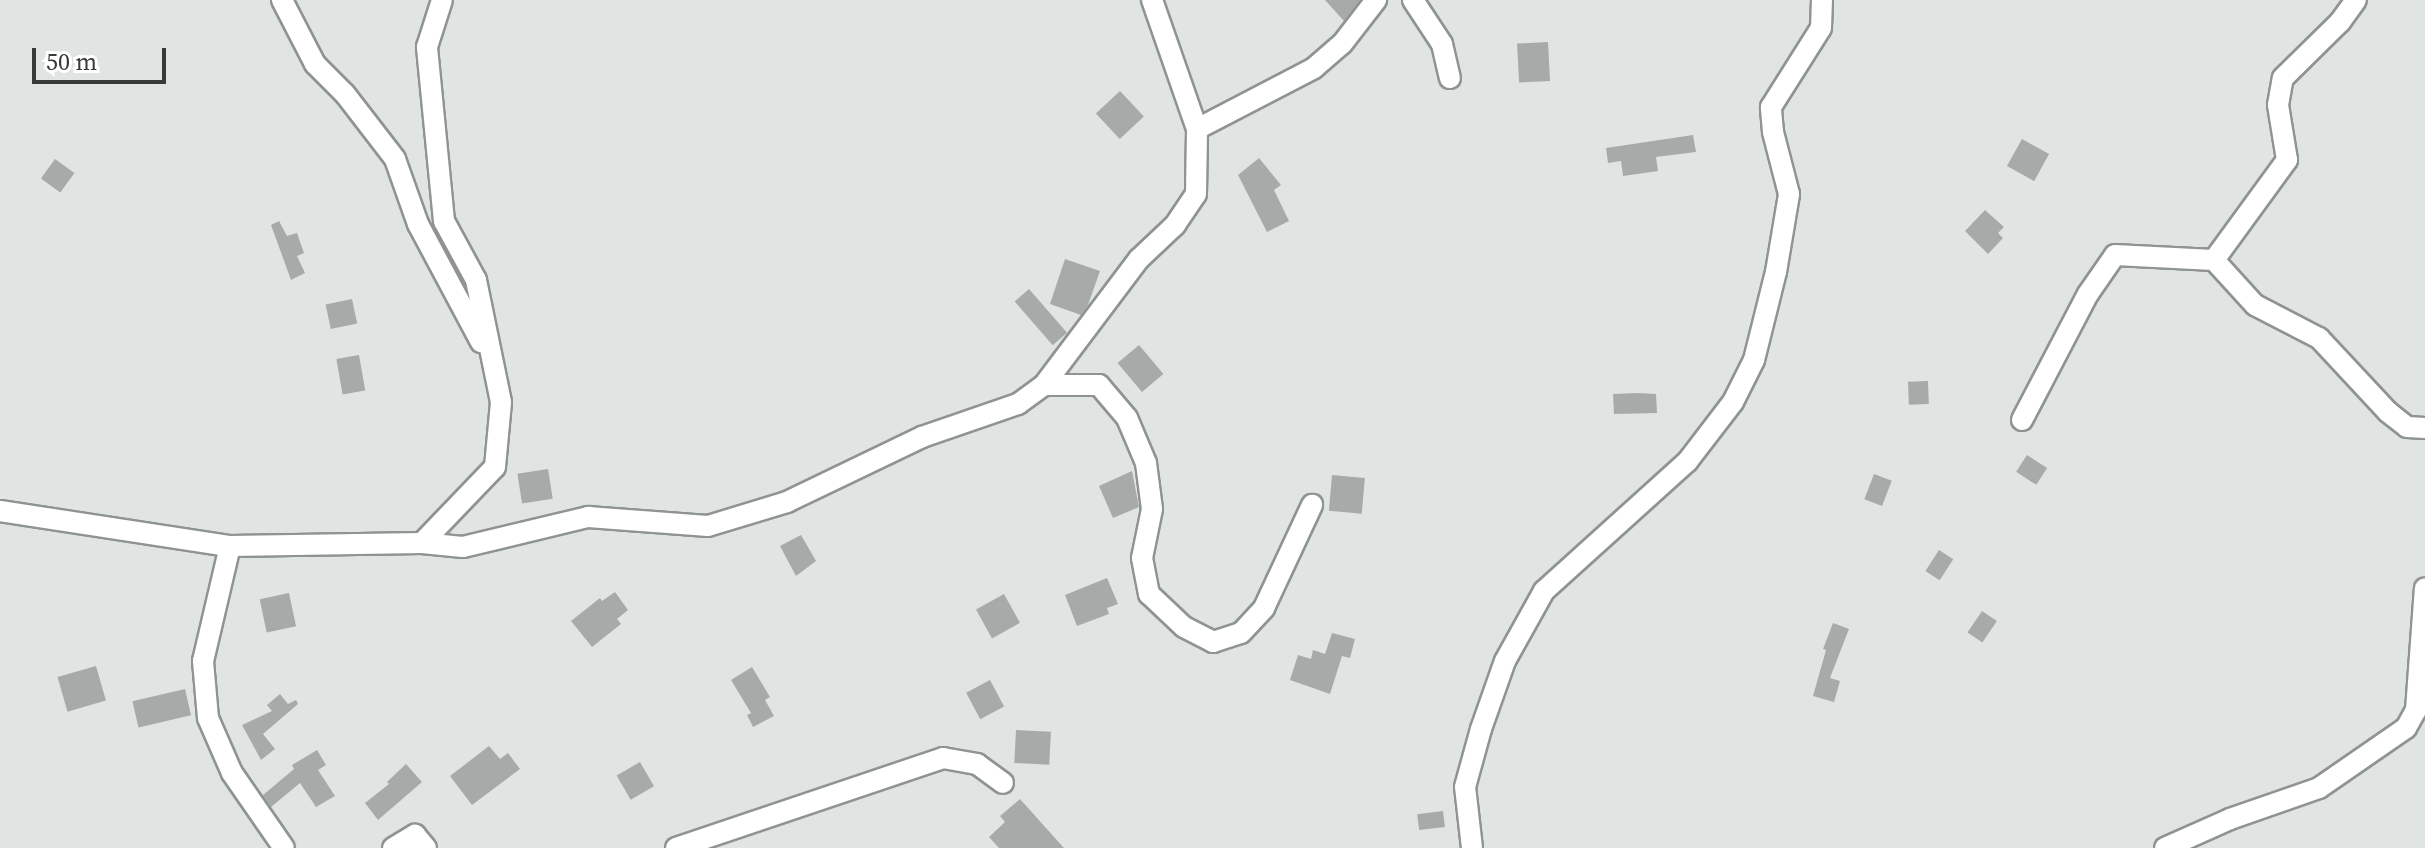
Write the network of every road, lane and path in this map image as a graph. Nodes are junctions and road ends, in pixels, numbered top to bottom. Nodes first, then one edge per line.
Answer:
1 (282, 0) edge
2 (442, 0) edge
3 (1152, 0) edge
4 (1376, 0) edge
5 (1413, 0) edge
6 (1822, 0) edge
7 (2356, 0) edge
8 (1450, 78) dead end
9 (1197, 129) junction
10 (2214, 260) junction
11 (493, 349) junction
12 (1044, 385) junction
13 (2022, 420) dead end
14 (2425, 428) edge
15 (1312, 505) dead end
16 (0, 511) edge
17 (422, 543) junction
18 (230, 546) junction
19 (2425, 588) edge
20 (1003, 783) dead end
21 (284, 848) edge
22 (393, 848) edge
23 (426, 848) edge
24 (676, 848) edge
25 (1472, 848) edge
26 (2165, 848) edge

1 - 11 street
2 - 11 street
3 - 9 street
4 - 9 street
5 - 8 street
6 - 25 street
7 - 10 street
9 - 12 street
10 - 13 street
10 - 14 street
11 - 17 street
12 - 15 street
12 - 17 street
16 - 18 street
17 - 18 street
18 - 21 street
19 - 26 street
20 - 24 street
22 - 23 street

